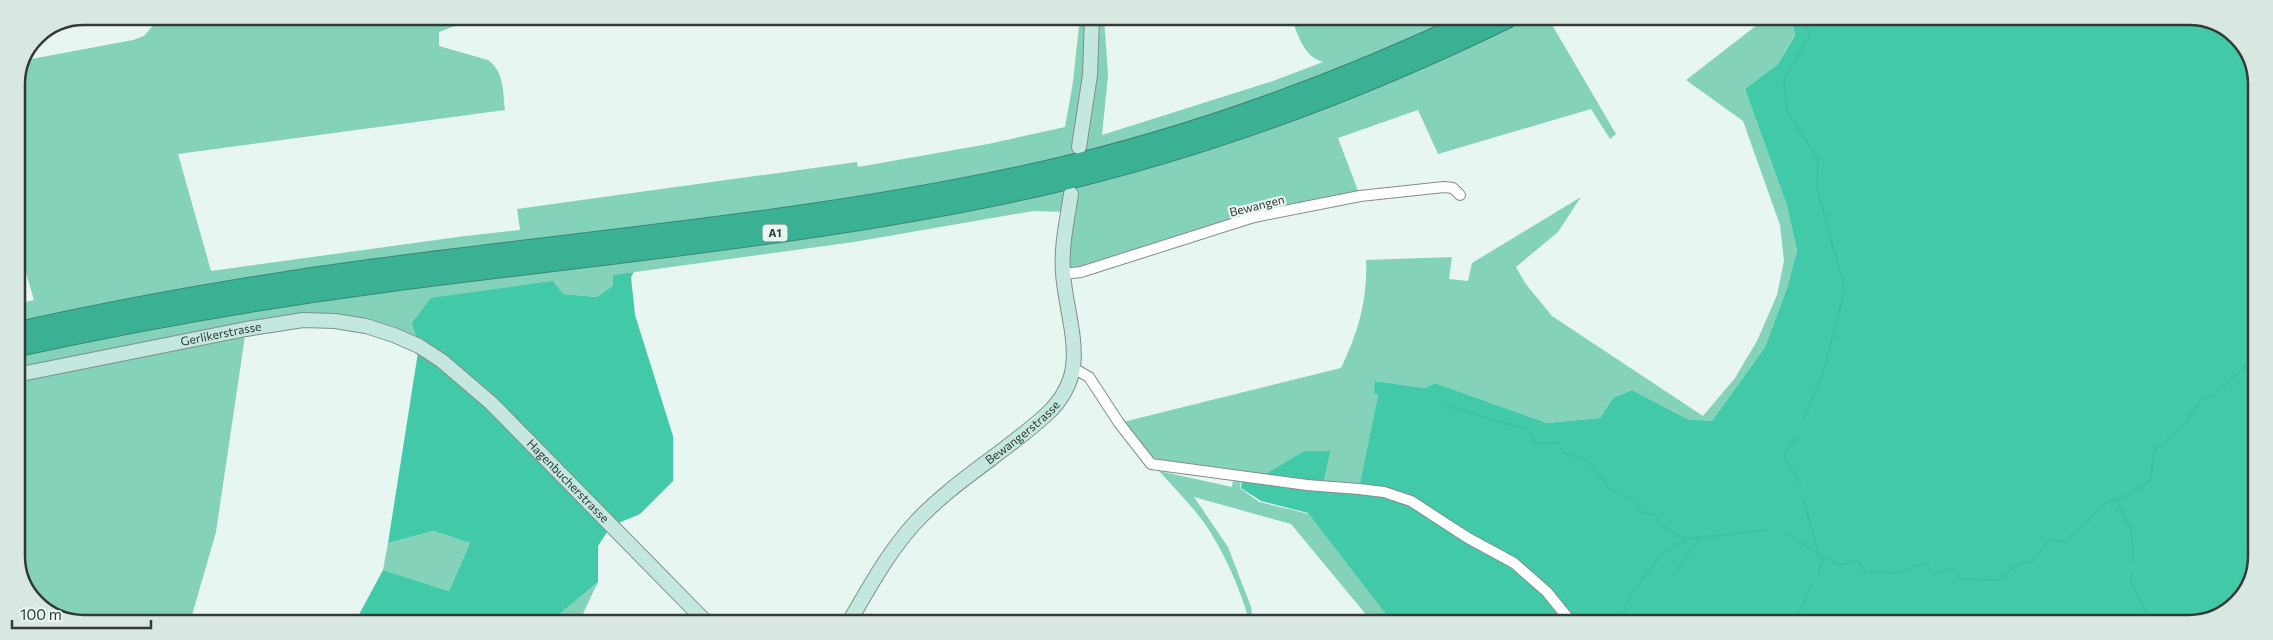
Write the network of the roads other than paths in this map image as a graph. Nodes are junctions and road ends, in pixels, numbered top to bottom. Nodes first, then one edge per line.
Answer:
1 (1092, 25) edge
2 (1461, 25) edge
3 (1493, 25) edge
4 (1079, 147) dead end
5 (1071, 194) dead end
6 (1460, 195) dead end
7 (1063, 274) junction
8 (25, 330) edge
9 (25, 345) edge
10 (423, 348) joint
11 (1073, 368) junction
12 (25, 373) edge
13 (699, 615) edge
14 (853, 615) edge
15 (1566, 615) edge

1 - 4 street
2 - 8 highway, A1
3 - 9 highway, A1
5 - 7 street, Bewangerstrasse
6 - 7 street, Bewangen
7 - 11 street, Bewangerstrasse
10 - 12 street, Gerlikerstrasse
10 - 13 street, Hagenbucherstrasse
11 - 14 street, Bewangerstrasse
11 - 15 street

